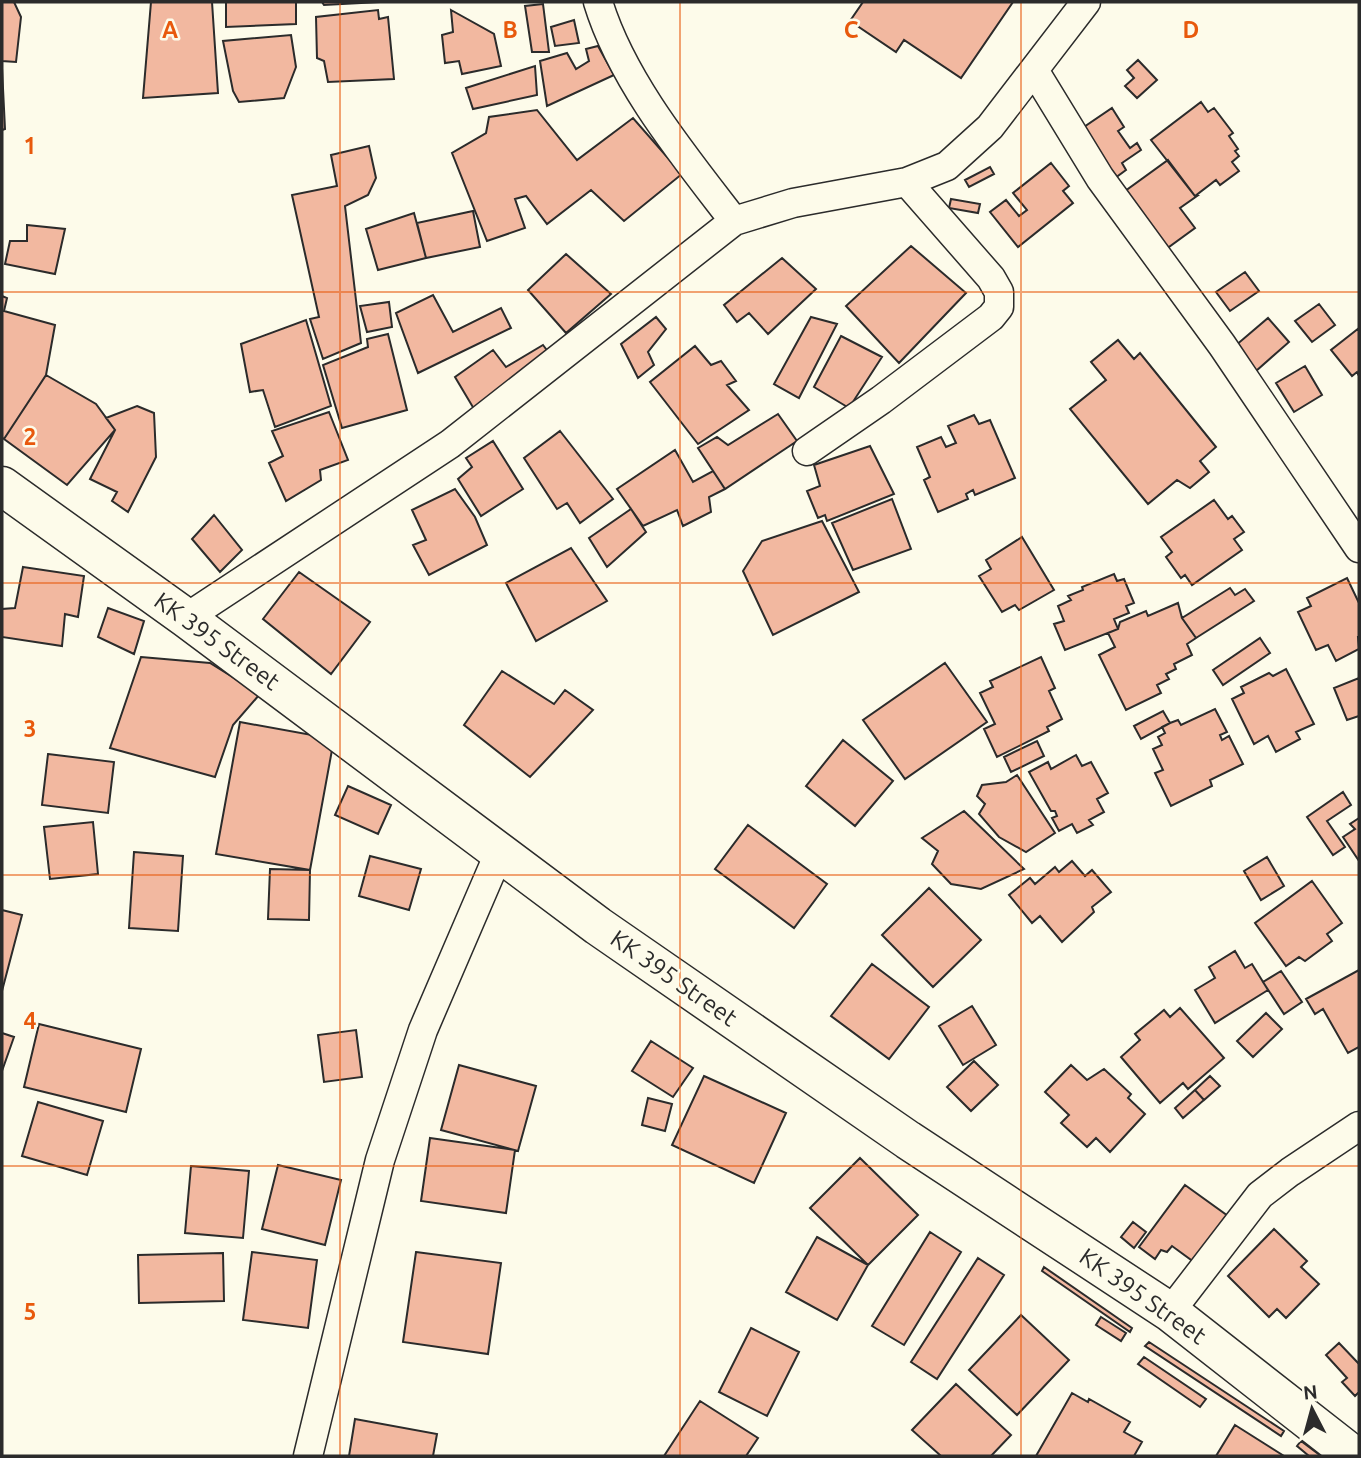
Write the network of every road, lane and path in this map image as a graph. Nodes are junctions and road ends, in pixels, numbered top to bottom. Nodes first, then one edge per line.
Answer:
1 (598, 2) edge
2 (1086, 2) edge
3 (1034, 70) junction
4 (907, 181) junction
5 (734, 221) junction
6 (807, 451) dead end
7 (2, 486) edge
8 (1359, 548) edge
9 (186, 618) junction
10 (500, 851) junction
11 (1359, 1126) edge
12 (1170, 1311) junction
13 (308, 1456) edge
14 (1354, 1456) edge

1 - 5 street
2 - 3 street
3 - 4 street
3 - 8 street
4 - 5 street
4 - 6 street
5 - 9 street
7 - 9 street, KK 395 Street
9 - 10 street, KK 395 Street
10 - 12 street, KK 395 Street
10 - 13 street
11 - 12 street
12 - 14 street, KK 395 Street

